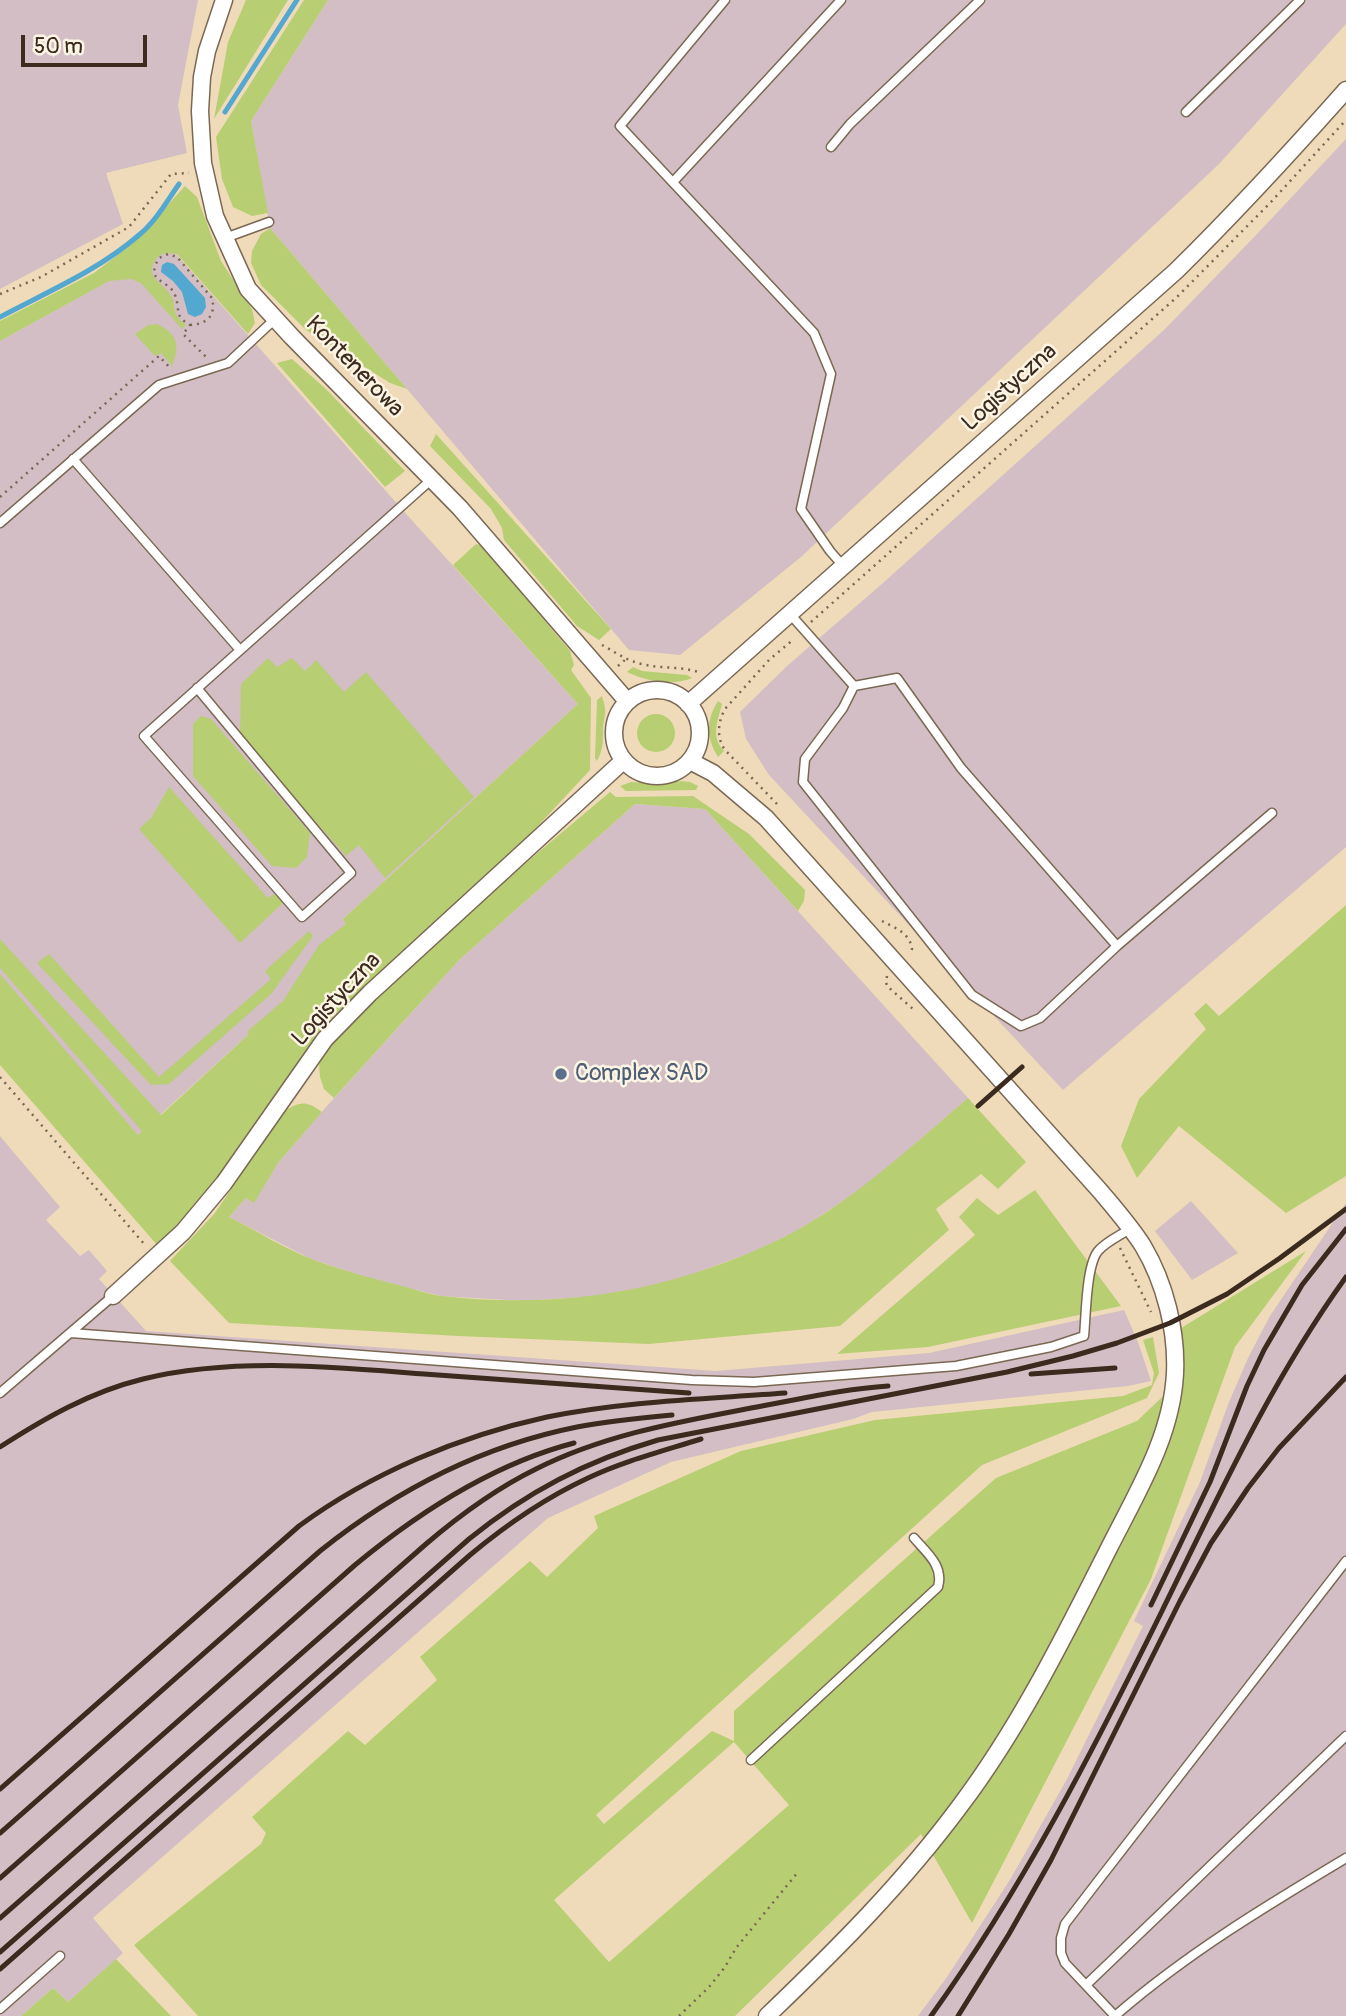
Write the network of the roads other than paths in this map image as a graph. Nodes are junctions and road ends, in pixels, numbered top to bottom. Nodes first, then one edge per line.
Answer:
1 (224, 0) edge
2 (725, 0) edge
3 (841, 0) edge
4 (980, 0) edge
5 (1300, 0) edge
6 (1346, 90) edge
7 (1186, 112) dead end
8 (831, 147) dead end
9 (673, 182) junction
10 (270, 222) dead end
11 (225, 238) junction
12 (275, 318) junction
13 (73, 459) junction
14 (432, 479) junction
15 (0, 523) edge
16 (843, 566) junction
17 (790, 614) junction
18 (240, 650) junction
19 (854, 687) junction
20 (197, 688) junction
21 (627, 701) junction
22 (688, 704) junction
23 (623, 761) junction
24 (690, 761) junction
25 (1272, 813) dead end
26 (1117, 946) junction
27 (1131, 1228) junction
28 (113, 1296) joint
29 (71, 1334) junction
30 (0, 1393) edge
31 (914, 1538) dead end
32 (1346, 1561) edge
33 (1346, 1736) edge
34 (751, 1760) dead end
35 (1346, 1858) edge
36 (60, 1956) dead end
37 (1086, 1985) junction
38 (0, 2009) edge
39 (767, 2016) edge
40 (1115, 2016) edge

1 - 11 street, Kontenerowa
2 - 9 lane
3 - 9 lane
4 - 8 lane
5 - 7 lane
6 - 16 street, Logistyczna
9 - 16 lane
10 - 11 lane
11 - 12 street, Kontenerowa
12 - 13 lane
12 - 14 street, Kontenerowa
13 - 15 lane
13 - 18 lane
14 - 18 lane
14 - 21 street, Kontenerowa
16 - 17 street, Logistyczna
17 - 19 lane
17 - 22 street, Logistyczna
18 - 20 lane
19 - 26 lane
19 - 26 lane
20 - 20 lane
21 - 22 street
21 - 23 street
22 - 24 street
23 - 24 street
23 - 28 street, Logistyczna
24 - 27 street
25 - 26 lane
27 - 29 lane
27 - 39 street
28 - 29 lane
29 - 30 lane
31 - 34 lane
32 - 37 lane
33 - 37 lane
35 - 40 lane
36 - 38 lane
37 - 40 lane

